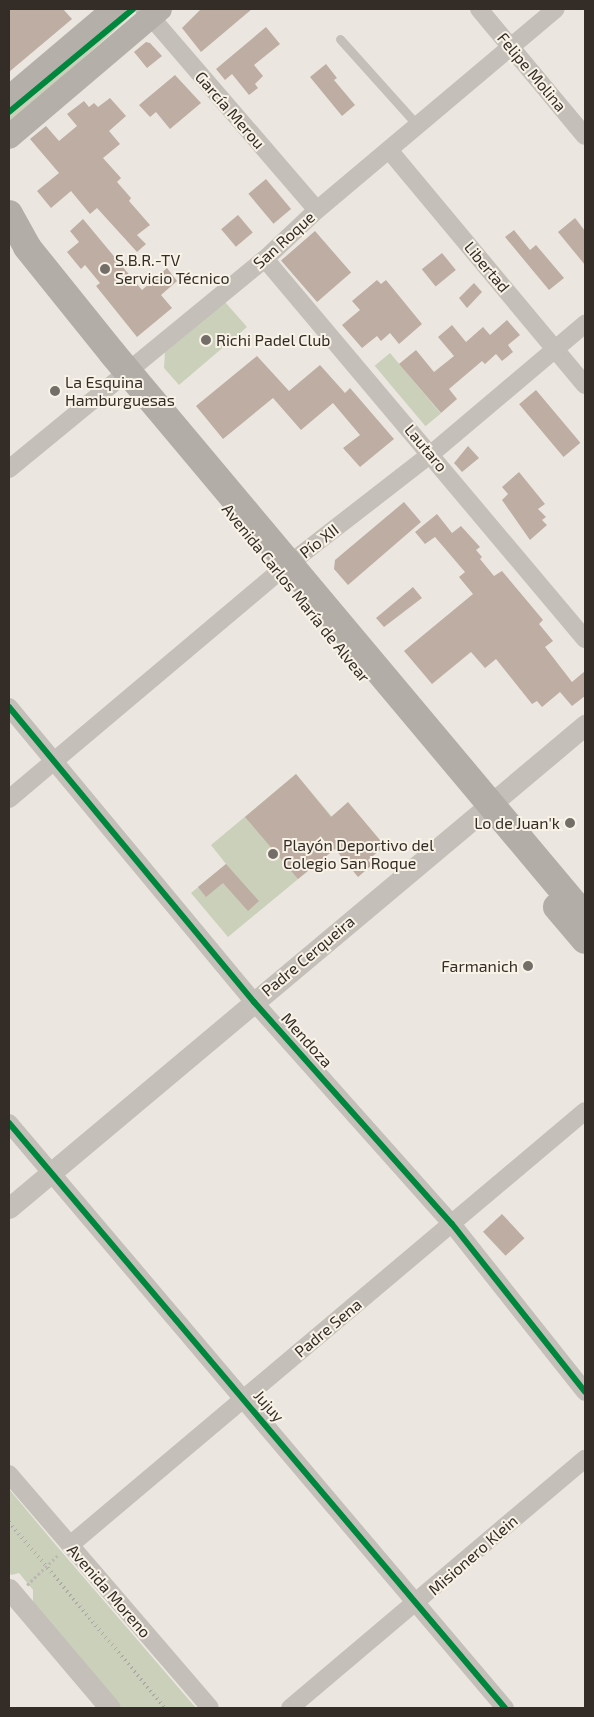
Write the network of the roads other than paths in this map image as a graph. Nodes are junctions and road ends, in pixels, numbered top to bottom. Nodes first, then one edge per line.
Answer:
1 (114, 9) edge
2 (479, 9) edge
3 (556, 9) edge
4 (151, 11) edge
5 (340, 39) dead end
6 (510, 46) junction
7 (9, 98) edge
8 (418, 126) junction
9 (585, 136) edge
10 (9, 137) edge
11 (389, 150) junction
12 (9, 207) edge
13 (317, 210) junction
14 (9, 214) edge
15 (15, 242) edge
16 (265, 259) junction
17 (585, 324) edge
18 (556, 350) junction
19 (127, 369) junction
20 (585, 385) edge
21 (431, 454) junction
22 (9, 469) edge
23 (290, 564) junction
24 (585, 639) edge
25 (9, 707) edge
26 (585, 725) edge
27 (54, 760) junction
28 (9, 799) edge
29 (490, 805) junction
30 (585, 889) edge
31 (585, 916) edge
32 (585, 940) edge
33 (254, 1002) junction
34 (585, 1111) edge
35 (9, 1123) edge
36 (50, 1172) junction
37 (9, 1208) edge
38 (452, 1224) junction
39 (585, 1392) edge
40 (244, 1398) junction
41 (585, 1459) edge
42 (9, 1474) edge
43 (70, 1545) junction
44 (11, 1596) edge
45 (417, 1603) junction
46 (110, 1708) edge
47 (210, 1708) edge
48 (290, 1708) edge
49 (505, 1708) edge

1 - 7 main road
2 - 6 street, Felipe Molina
3 - 6 street, San Roque
4 - 10 main road
4 - 13 street, García Merou
5 - 8 lane
6 - 8 street, San Roque
6 - 9 street, Felipe Molina
8 - 11 street, San Roque
11 - 13 street, San Roque
11 - 18 street, Libertad
12 - 19 main road, Avenida Carlos María de Alvear
13 - 16 street, San Roque
14 - 15 main road, Avenida Carlos María de Alvear
15 - 19 main road, Avenida Carlos María de Alvear
16 - 19 street, San Roque
16 - 21 street, Lautaro
17 - 18 street, Pío XII
18 - 20 street, Libertad
18 - 21 street, Pío XII
19 - 22 street, San Roque
19 - 23 main road, Avenida Carlos María de Alvear
21 - 23 street, Pío XII
21 - 24 street, Lautaro
23 - 27 street, Pío XII
23 - 29 main road, Avenida Carlos María de Alvear
25 - 27 street, Mendoza
26 - 29 street, Padre Cerqueira
27 - 28 street, Pío XII
27 - 33 street, Mendoza
29 - 30 main road, Avenida Carlos María de Alvear
29 - 31 main road, Avenida Carlos María de Alvear
29 - 32 main road, Avenida Carlos María de Alvear
29 - 33 street, Padre Cerqueira
33 - 36 street, Padre Cerqueira
33 - 38 street, Mendoza
34 - 38 street, Padre Sena
35 - 36 street, Jujuy
36 - 37 street, Padre Cerqueira
36 - 40 street, Jujuy
38 - 39 street, Mendoza
38 - 40 street, Padre Sena
40 - 43 street, Padre Sena
40 - 45 street, Jujuy
41 - 45 street, Misionero Klein
42 - 43 street, Avenida Moreno
43 - 47 street, Avenida Moreno
44 - 46 street
45 - 48 street, Misionero Klein
45 - 49 street, Jujuy

